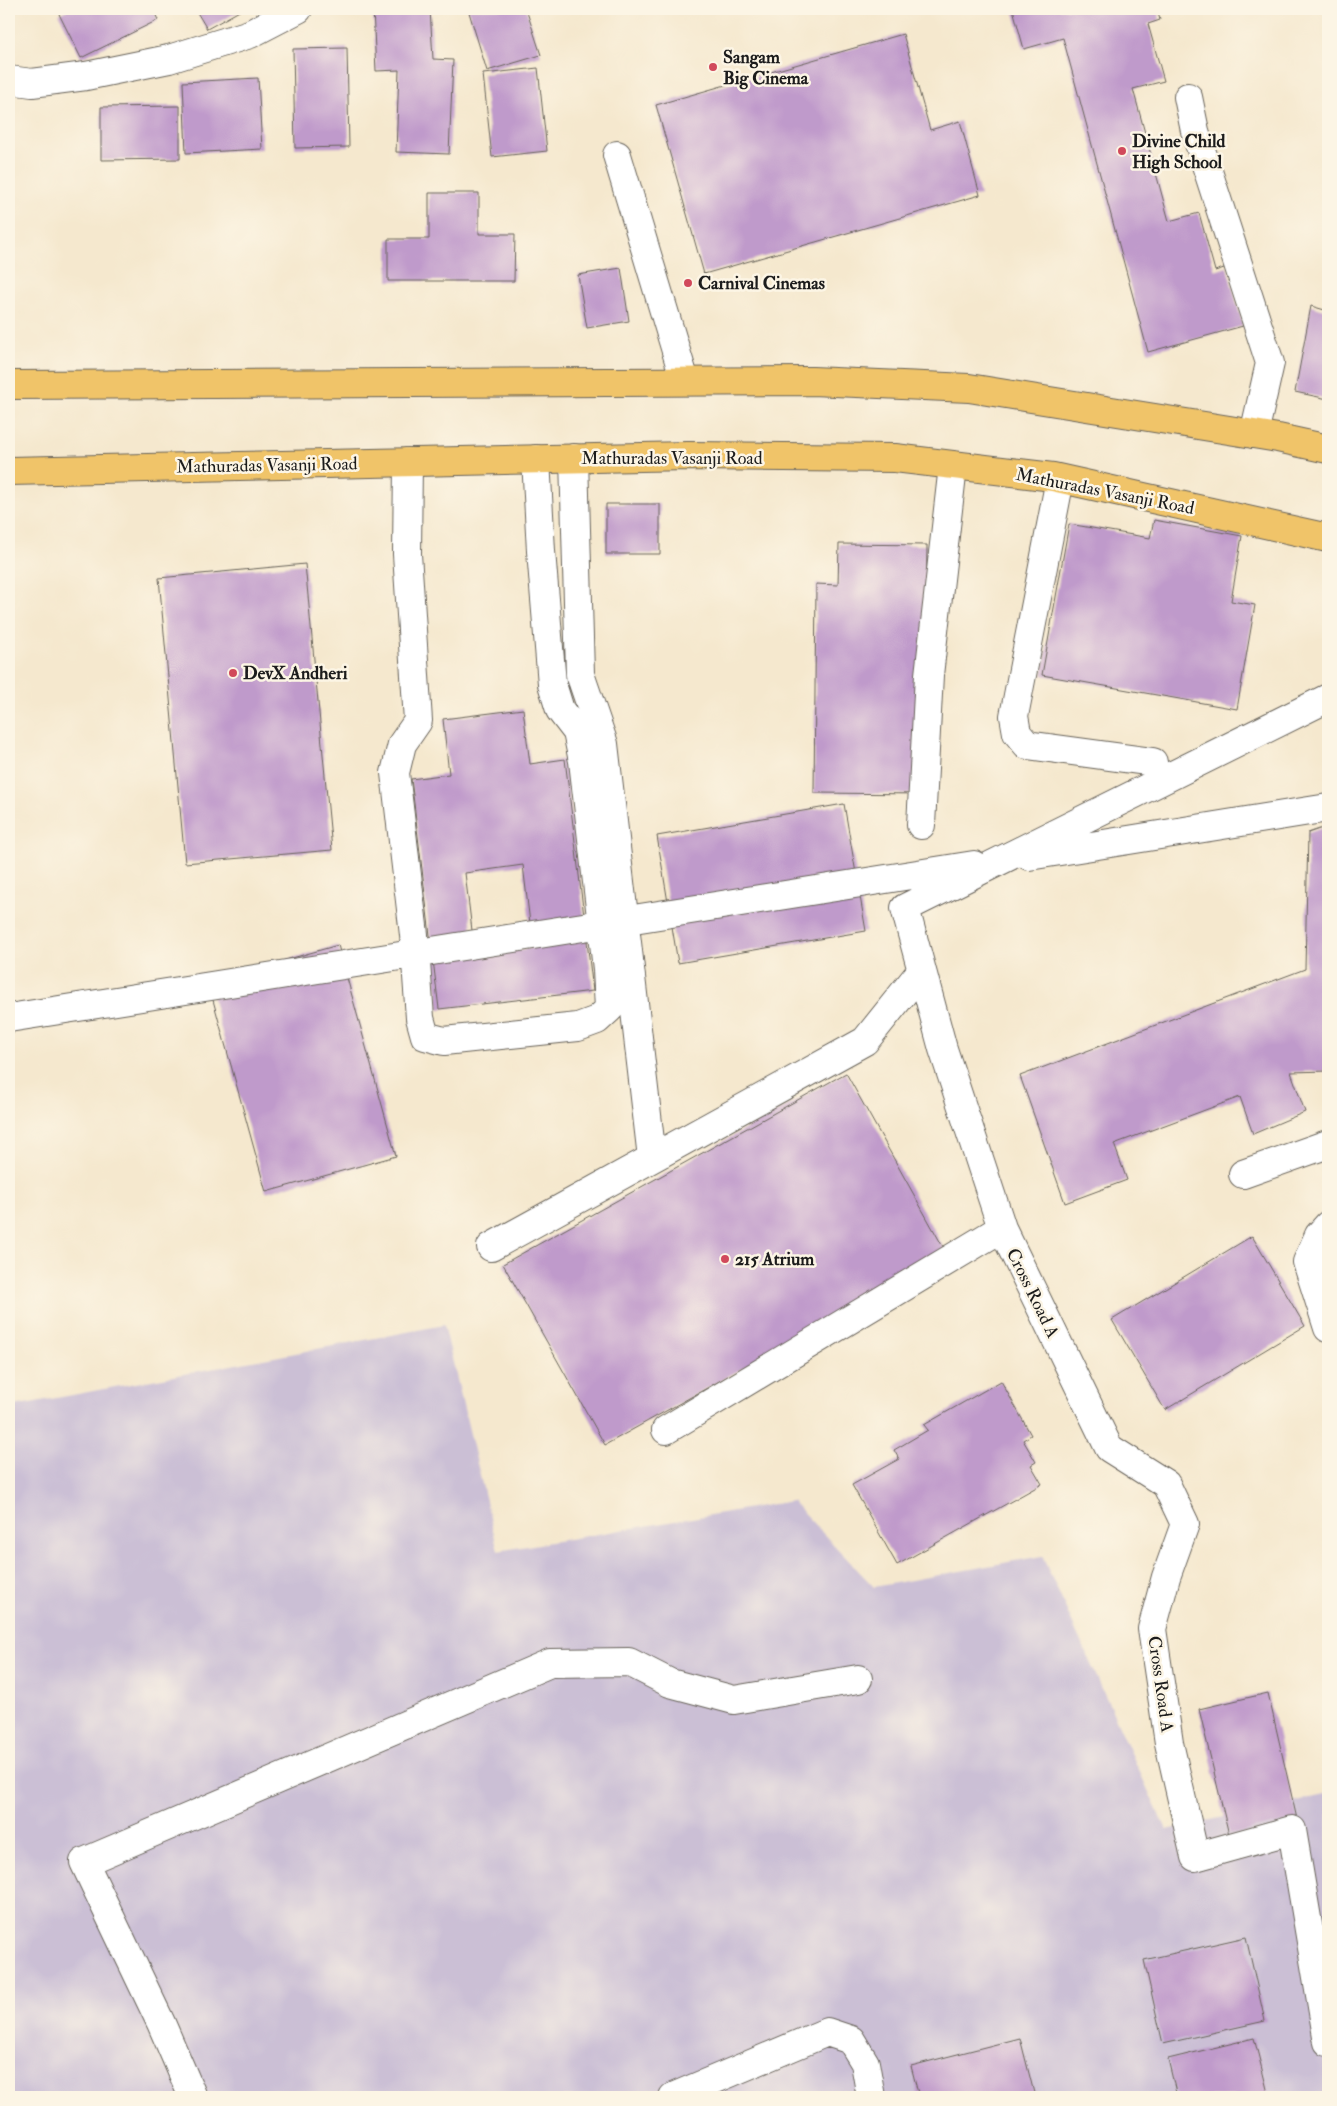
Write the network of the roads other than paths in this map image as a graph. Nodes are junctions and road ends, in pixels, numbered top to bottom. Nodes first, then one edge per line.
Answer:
1 (298, 9) edge
2 (9, 80) edge
3 (1188, 97) dead end
4 (617, 155) dead end
5 (685, 381) junction
6 (9, 385) edge
7 (1254, 434) junction
8 (1328, 449) edge
9 (574, 458) junction
10 (536, 459) junction
11 (408, 462) junction
12 (954, 466) junction
13 (9, 471) edge
14 (1060, 479) junction
15 (1328, 538) edge
16 (1328, 698) edge
17 (1153, 762) dead end
18 (1328, 808) edge
19 (921, 826) dead end
20 (922, 971) junction
21 (9, 1018) edge
22 (1328, 1144) edge
23 (652, 1158) junction
24 (1243, 1174) dead end
25 (1328, 1225) edge
26 (1002, 1228) junction
27 (490, 1247) dead end
28 (1328, 1328) edge
29 (666, 1430) dead end
30 (858, 1679) dead end
31 (1328, 2042) edge
32 (193, 2097) edge
33 (672, 2097) edge
34 (871, 2097) edge

1 - 2 street
3 - 7 street
4 - 5 street
5 - 6 main road
5 - 7 main road
7 - 8 main road
9 - 10 main road, Mathuradas Vasanji Road
9 - 12 main road, Mathuradas Vasanji Road
9 - 23 street
10 - 11 main road, Mathuradas Vasanji Road
10 - 11 street
11 - 13 main road, Mathuradas Vasanji Road
12 - 14 main road, Mathuradas Vasanji Road
12 - 19 street
14 - 15 main road, Mathuradas Vasanji Road
14 - 17 street
16 - 20 street
18 - 21 street
20 - 23 street
20 - 26 street
22 - 24 street
23 - 27 street
25 - 28 street
26 - 29 street
26 - 31 street, Cross Road A
30 - 32 street
33 - 34 street

